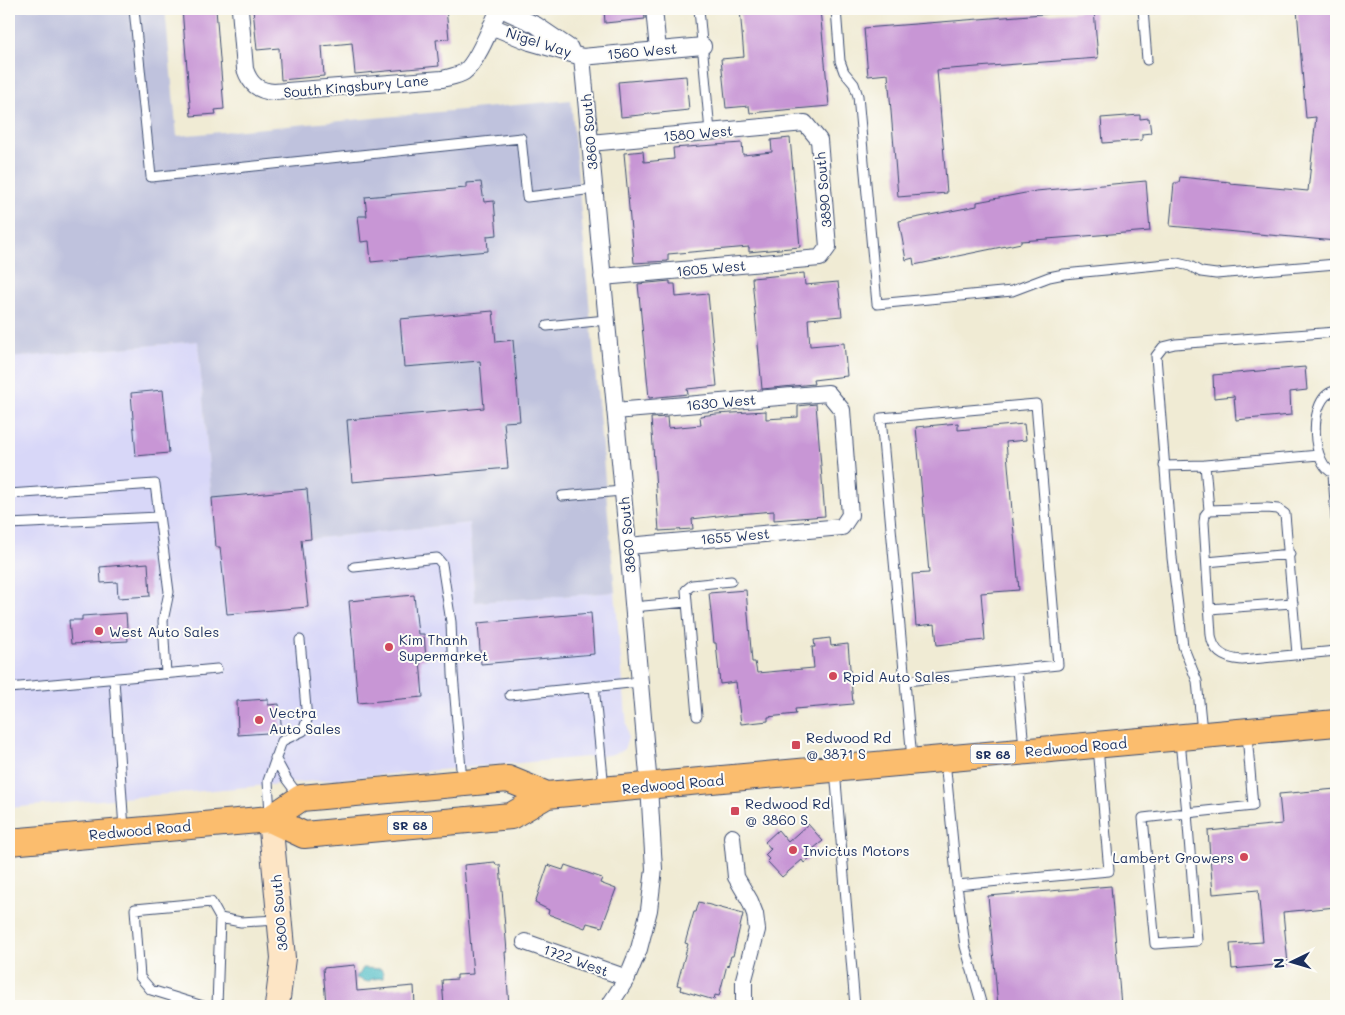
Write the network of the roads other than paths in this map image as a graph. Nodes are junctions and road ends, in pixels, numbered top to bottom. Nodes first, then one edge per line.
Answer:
1 (134, 9) edge
2 (240, 9) edge
3 (500, 9) edge
4 (654, 9) edge
5 (699, 9) edge
6 (836, 9) edge
7 (1143, 9) edge
8 (491, 26) junction
9 (703, 46) junction
10 (658, 50) junction
11 (582, 57) junction
12 (1147, 60) dead end
13 (454, 76) joint
14 (805, 123) joint
15 (710, 132) junction
16 (590, 143) junction
17 (594, 189) junction
18 (820, 258) joint
19 (1336, 264) edge
20 (602, 277) junction
21 (606, 320) junction
22 (547, 326) dead end
23 (1336, 332) edge
24 (1336, 391) edge
25 (614, 410) junction
26 (1318, 455) junction
27 (1205, 465) junction
28 (1164, 466) junction
29 (1335, 473) edge
30 (622, 491) junction
31 (9, 494) edge
32 (562, 496) dead end
33 (1209, 510) junction
34 (159, 517) junction
35 (1336, 519) edge
36 (9, 524) edge
37 (842, 527) joint
38 (628, 546) junction
39 (1290, 554) junction
40 (1207, 562) junction
41 (354, 567) dead end
42 (731, 581) dead end
43 (687, 602) junction
44 (1294, 603) junction
45 (633, 608) junction
46 (1210, 608) junction
47 (300, 640) dead end
48 (1336, 651) edge
49 (1297, 654) junction
50 (217, 669) dead end
51 (1017, 669) junction
52 (166, 674) junction
53 (114, 678) junction
54 (906, 681) junction
55 (640, 682) junction
56 (594, 686) junction
57 (9, 688) edge
58 (510, 695) dead end
59 (697, 716) dead end
60 (1336, 723) edge
61 (1246, 731) junction
62 (1191, 736) junction
63 (1098, 745) junction
64 (1024, 751) junction
65 (275, 758) junction
66 (945, 759) junction
67 (912, 762) junction
68 (835, 769) junction
69 (462, 783) junction
70 (649, 786) junction
71 (604, 790) junction
72 (547, 795) junction
73 (301, 798) junction
74 (1187, 813) junction
75 (270, 819) junction
76 (125, 832) junction
77 (732, 837) dead end
78 (9, 842) edge
79 (957, 885) junction
80 (220, 918) junction
81 (279, 920) junction
82 (525, 942) dead end
83 (626, 978) junction
84 (203, 1006) edge
85 (217, 1006) edge
86 (277, 1006) edge
87 (609, 1006) edge
88 (744, 1006) edge
89 (855, 1006) edge
90 (982, 1006) edge

1 - 17 lane
2 - 13 street, South Kingsbury Lane
3 - 8 street, Nigel Way
3 - 11 street, Nigel Way
4 - 10 street
5 - 9 lane
6 - 19 lane
7 - 12 lane
8 - 11 street, Nigel Way
8 - 13 street, Nigel Way
9 - 10 street, 1560 West
9 - 15 lane
10 - 11 street, 1560 West
11 - 16 street, 3860 South
14 - 15 street, 1580 West
14 - 18 street, 3890 South
15 - 16 street, 1580 West
16 - 17 street, 3860 South
17 - 20 street, 3860 South
18 - 20 street, 1605 West
20 - 21 street, 3860 South
21 - 22 lane
21 - 25 street, 3860 South
23 - 28 lane
24 - 26 lane
25 - 30 street, 3860 South
25 - 37 street, 1630 West
26 - 27 lane
26 - 29 lane
27 - 28 lane
27 - 33 lane
28 - 62 lane
29 - 35 lane
30 - 32 lane
30 - 38 street, 3860 South
31 - 34 lane
33 - 39 lane
33 - 40 lane
34 - 36 lane
34 - 52 lane
37 - 38 street, 1655 West
38 - 45 street, 3860 South
39 - 40 lane
39 - 44 lane
40 - 46 lane
41 - 69 lane
42 - 43 lane
43 - 45 lane
43 - 59 lane
44 - 46 lane
44 - 49 lane
45 - 55 street, 3860 South
46 - 49 lane
47 - 65 lane
48 - 49 lane
50 - 52 lane
51 - 54 lane
51 - 54 lane
51 - 64 lane
52 - 53 lane
53 - 57 lane
53 - 76 lane
54 - 67 lane
55 - 56 lane
55 - 70 street, 3860 South
56 - 58 lane
56 - 71 lane
60 - 61 main road, Redwood Road / SR 68
61 - 62 main road, Redwood Road / SR 68
61 - 74 lane
62 - 63 main road, Redwood Road / SR 68
62 - 74 lane
63 - 64 main road, Redwood Road / SR 68
63 - 79 lane
64 - 66 main road, Redwood Road / SR 68
65 - 73 lane
65 - 75 lane
66 - 67 main road, Redwood Road / SR 68
66 - 79 lane
67 - 68 main road, Redwood Road / SR 68
68 - 70 main road, Redwood Road / SR 68
68 - 89 lane
69 - 72 main road, Redwood Road / SR 68
69 - 73 main road, Redwood Road / SR 68
70 - 71 main road, Redwood Road / SR 68
70 - 83 street, 3860 South
71 - 72 main road, Redwood Road / SR 68
72 - 75 main road, Redwood Road / SR 68
73 - 75 main road, Redwood Road / SR 68
74 - 74 lane
75 - 76 main road, Redwood Road / SR 68
75 - 81 street, 3800 South
76 - 78 main road, Redwood Road / SR 68
77 - 88 street
79 - 90 lane
80 - 81 lane
80 - 84 lane
80 - 85 lane
81 - 86 street, 3800 South
82 - 83 street, 1722 West
83 - 87 street, 3860 South

